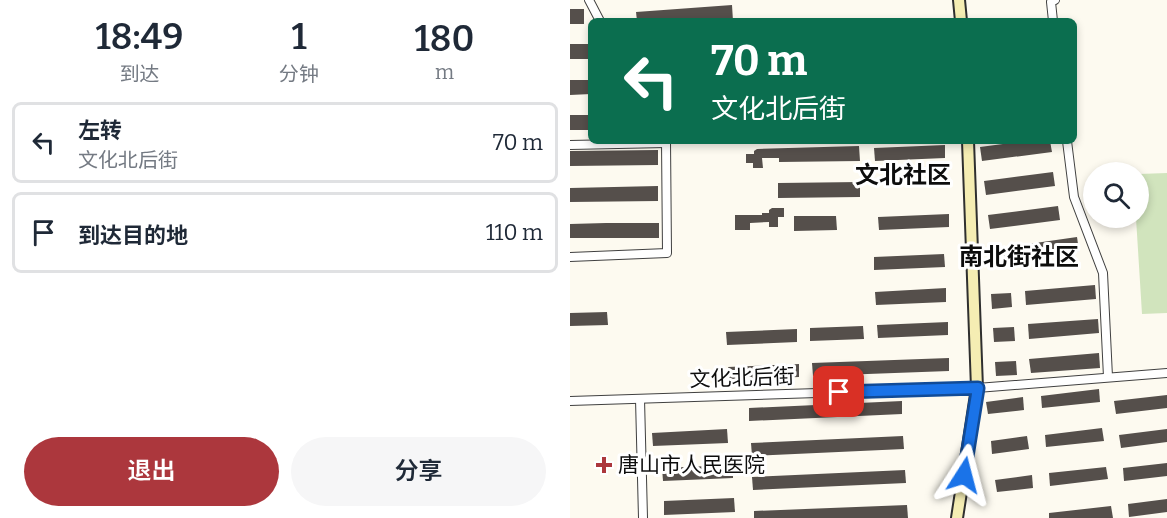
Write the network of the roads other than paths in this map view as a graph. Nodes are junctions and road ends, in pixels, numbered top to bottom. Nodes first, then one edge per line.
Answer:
1 (589, 0) edge
2 (959, 0) edge
3 (1055, 0) edge
4 (598, 18) edge
5 (961, 18) edge
6 (1053, 18) edge
7 (602, 144) edge
8 (666, 144) edge
9 (968, 144) edge
10 (1067, 144) edge
11 (570, 145) edge
12 (570, 257) edge
13 (1167, 373) edge
14 (1108, 377) junction
15 (978, 388) junction
16 (640, 399) junction
17 (570, 401) edge
18 (643, 518) edge
19 (957, 518) edge

1 - 4 street
2 - 5 street
3 - 6 street
7 - 11 street
8 - 12 street
9 - 15 street
10 - 14 street
13 - 14 street, 文化北后街
14 - 15 street, 文化北后街
15 - 16 street, 文化北后街
15 - 19 street
16 - 17 street, 文化北后街
16 - 18 street

